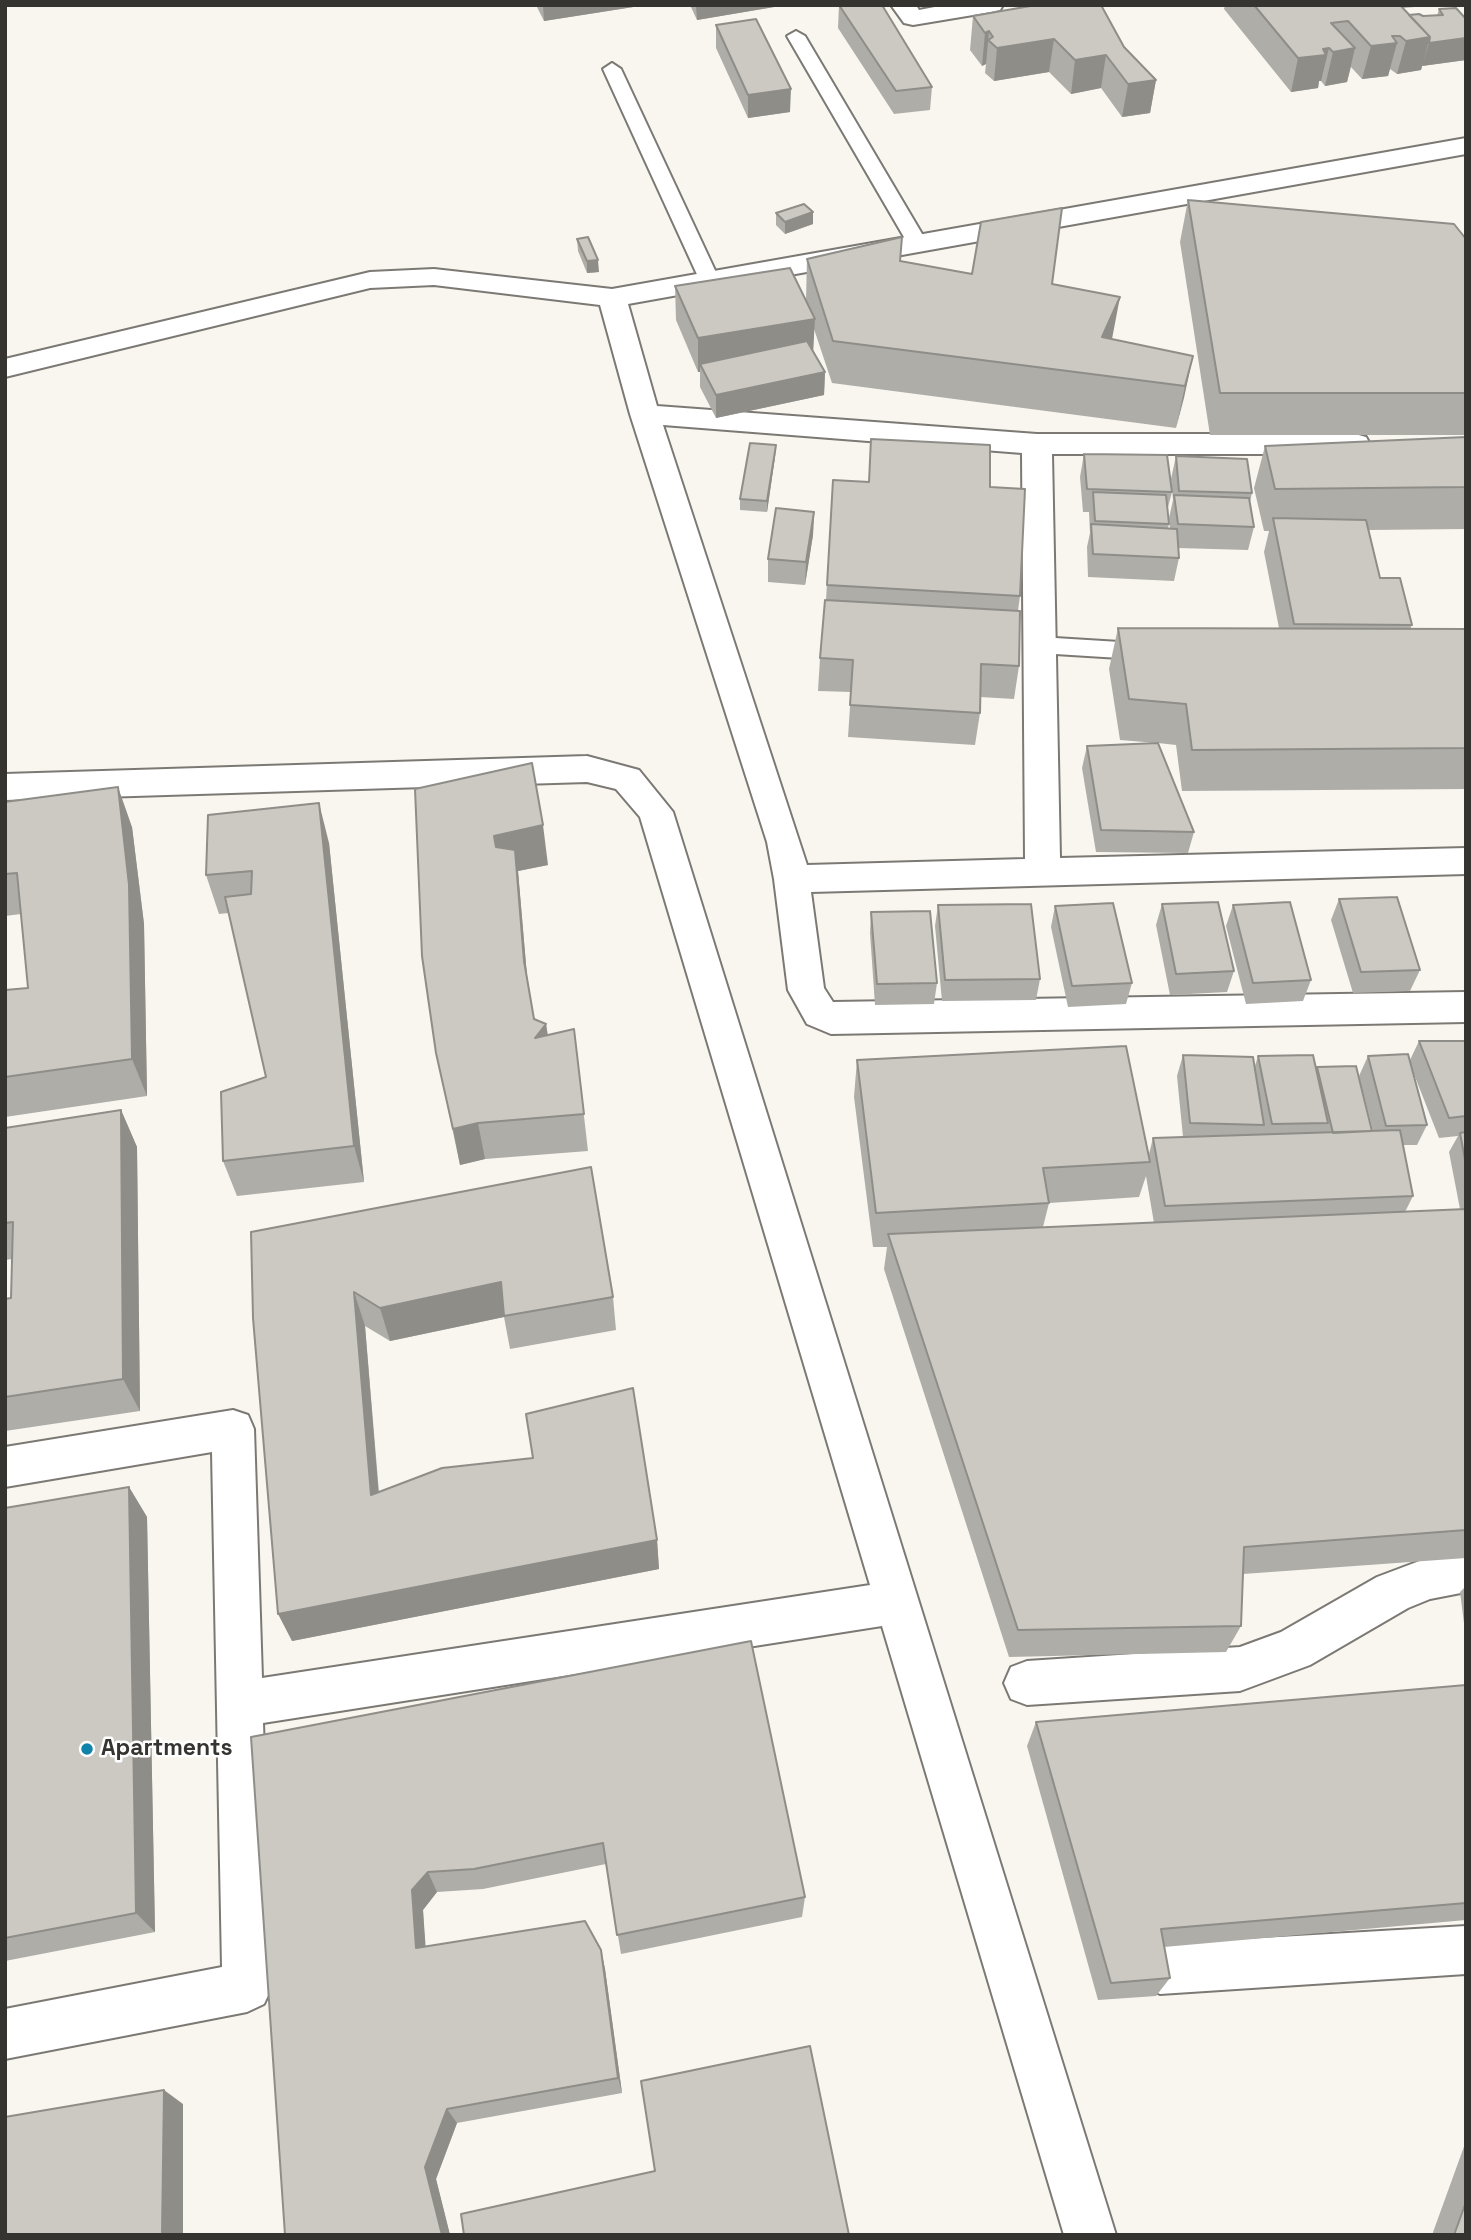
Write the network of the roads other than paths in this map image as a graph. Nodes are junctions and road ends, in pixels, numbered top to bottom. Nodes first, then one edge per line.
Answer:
1 (903, 5) edge
2 (991, 5) edge
3 (796, 36) dead end
4 (612, 69) dead end
5 (1466, 146) edge
6 (918, 244) junction
7 (710, 281) junction
8 (612, 299) junction
9 (5, 368) edge
10 (645, 414) junction
11 (1037, 444) junction
12 (1383, 444) edge
13 (1039, 645) junction
14 (1175, 654) edge
15 (5, 788) edge
16 (1466, 860) edge
17 (1043, 871) junction
18 (792, 879) junction
19 (1466, 1007) edge
20 (5, 1467) edge
21 (1466, 1571) edge
22 (897, 1602) junction
23 (1027, 1683) dead end
24 (240, 1704) junction
25 (1466, 1950) edge
26 (1160, 1969) edge
27 (5, 2034) edge
28 (1090, 2235) edge

1 - 2 street
3 - 6 lane
4 - 7 lane
5 - 6 street
6 - 7 street
7 - 8 street
8 - 9 street
8 - 10 street
10 - 11 street
10 - 18 street
11 - 12 street
11 - 13 street
13 - 14 lane
13 - 17 street
15 - 22 street
16 - 17 street
17 - 18 street
18 - 19 street
20 - 24 street
21 - 23 street
22 - 24 street
22 - 28 street
24 - 27 street
25 - 26 street

